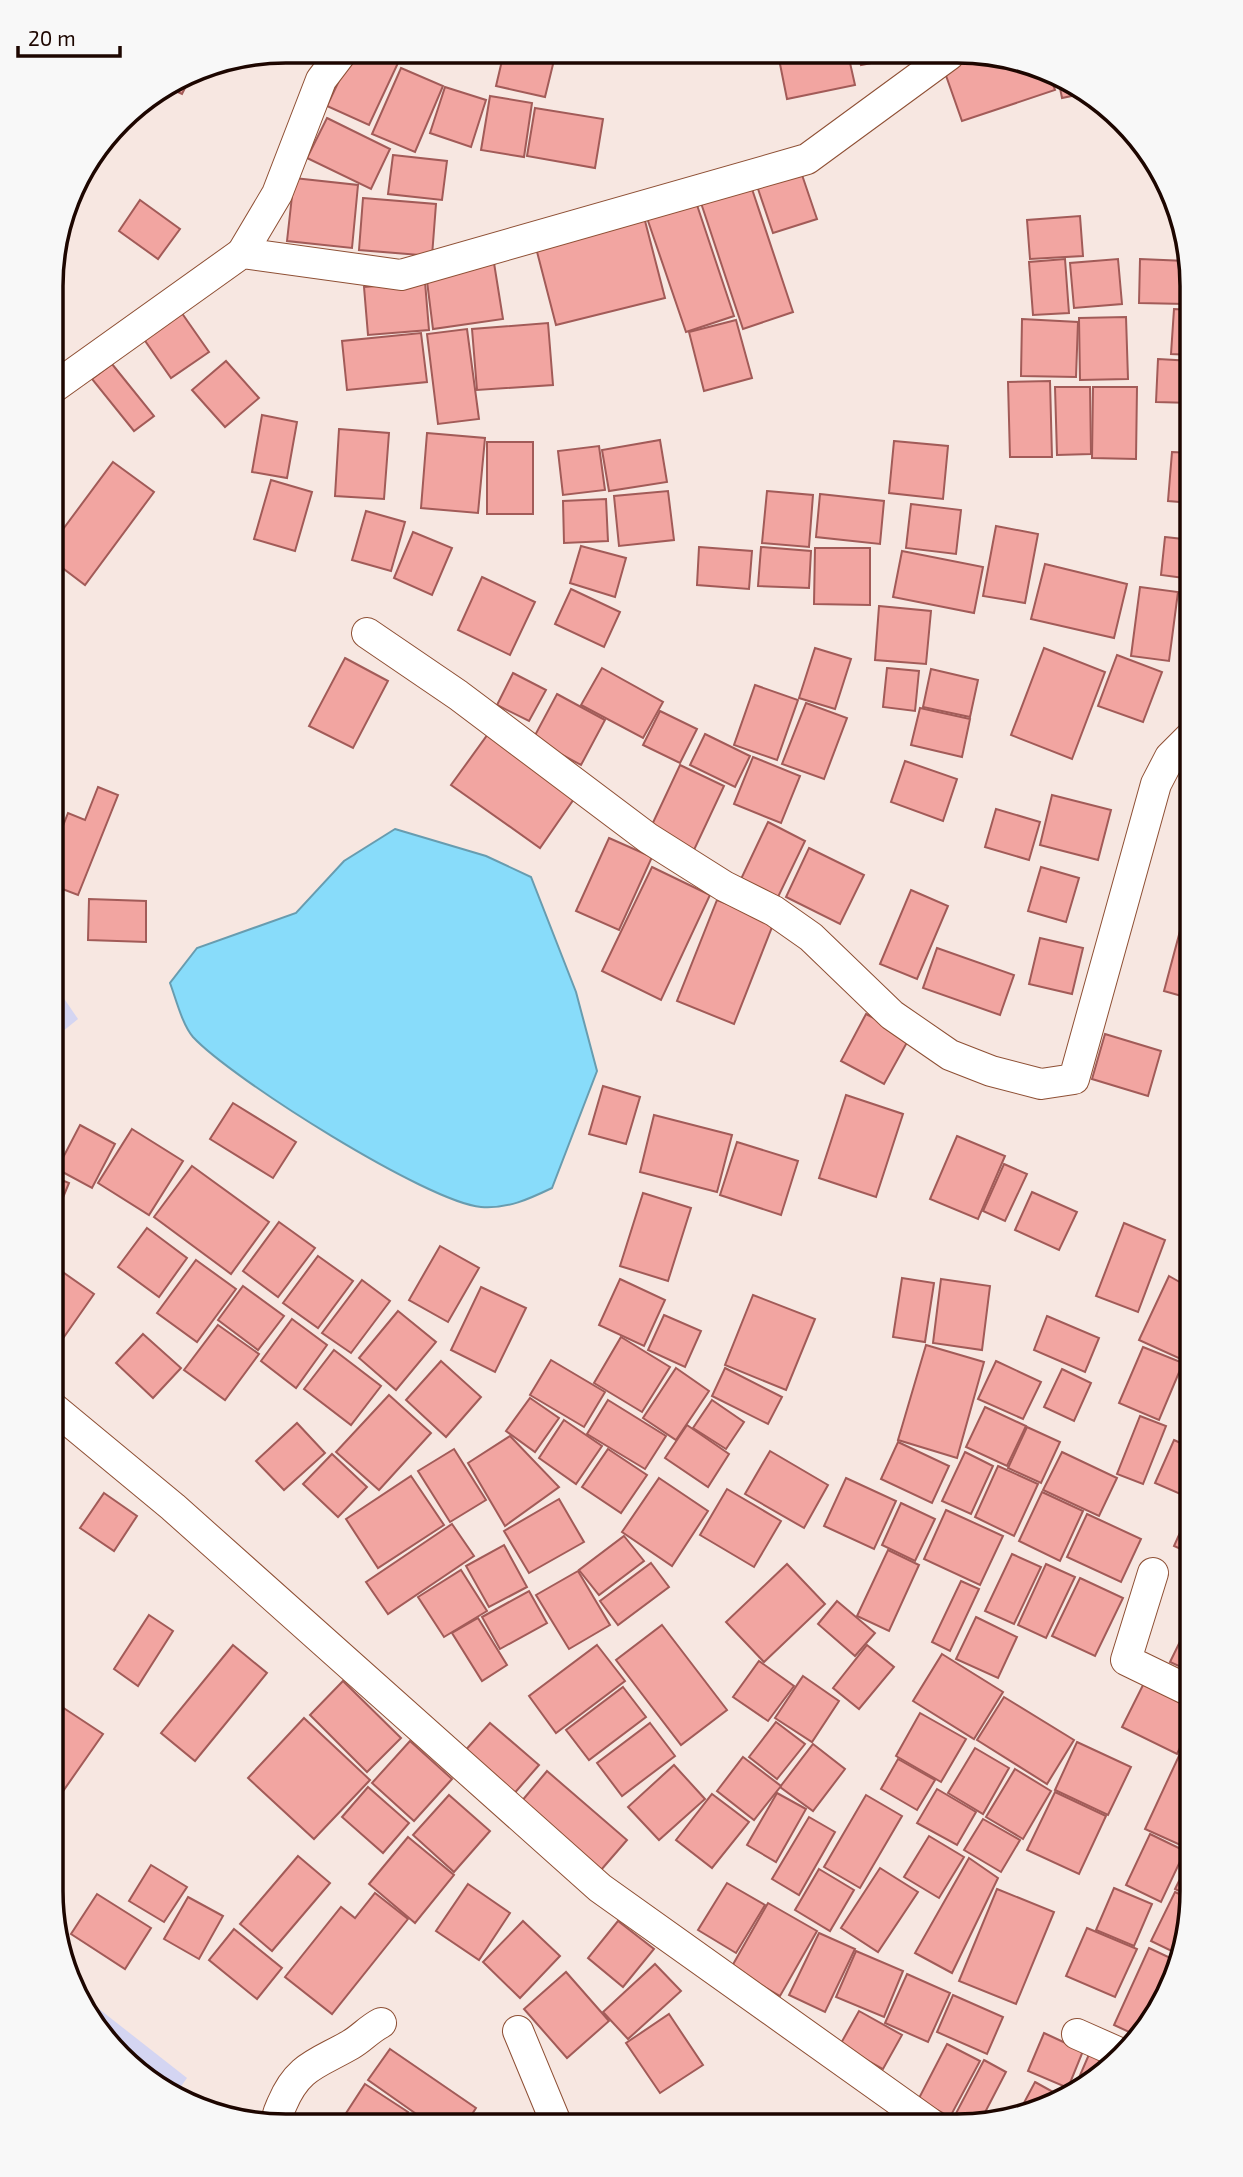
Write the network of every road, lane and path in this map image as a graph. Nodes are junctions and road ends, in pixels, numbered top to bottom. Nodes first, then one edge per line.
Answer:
1 (334, 63) edge
2 (938, 63) edge
3 (242, 253) junction
4 (63, 380) edge
5 (367, 633) dead end
6 (1180, 747) edge
7 (63, 1416) edge
8 (1153, 1573) dead end
9 (1180, 1686) edge
10 (381, 2023) dead end
11 (518, 2031) dead end
12 (1077, 2034) dead end
13 (1114, 2050) edge
14 (278, 2113) edge
15 (552, 2114) edge
16 (917, 2114) edge

1 - 3 street
2 - 3 street
3 - 4 street
5 - 6 street
7 - 16 street
8 - 9 street
10 - 14 street
11 - 15 street
12 - 13 street

